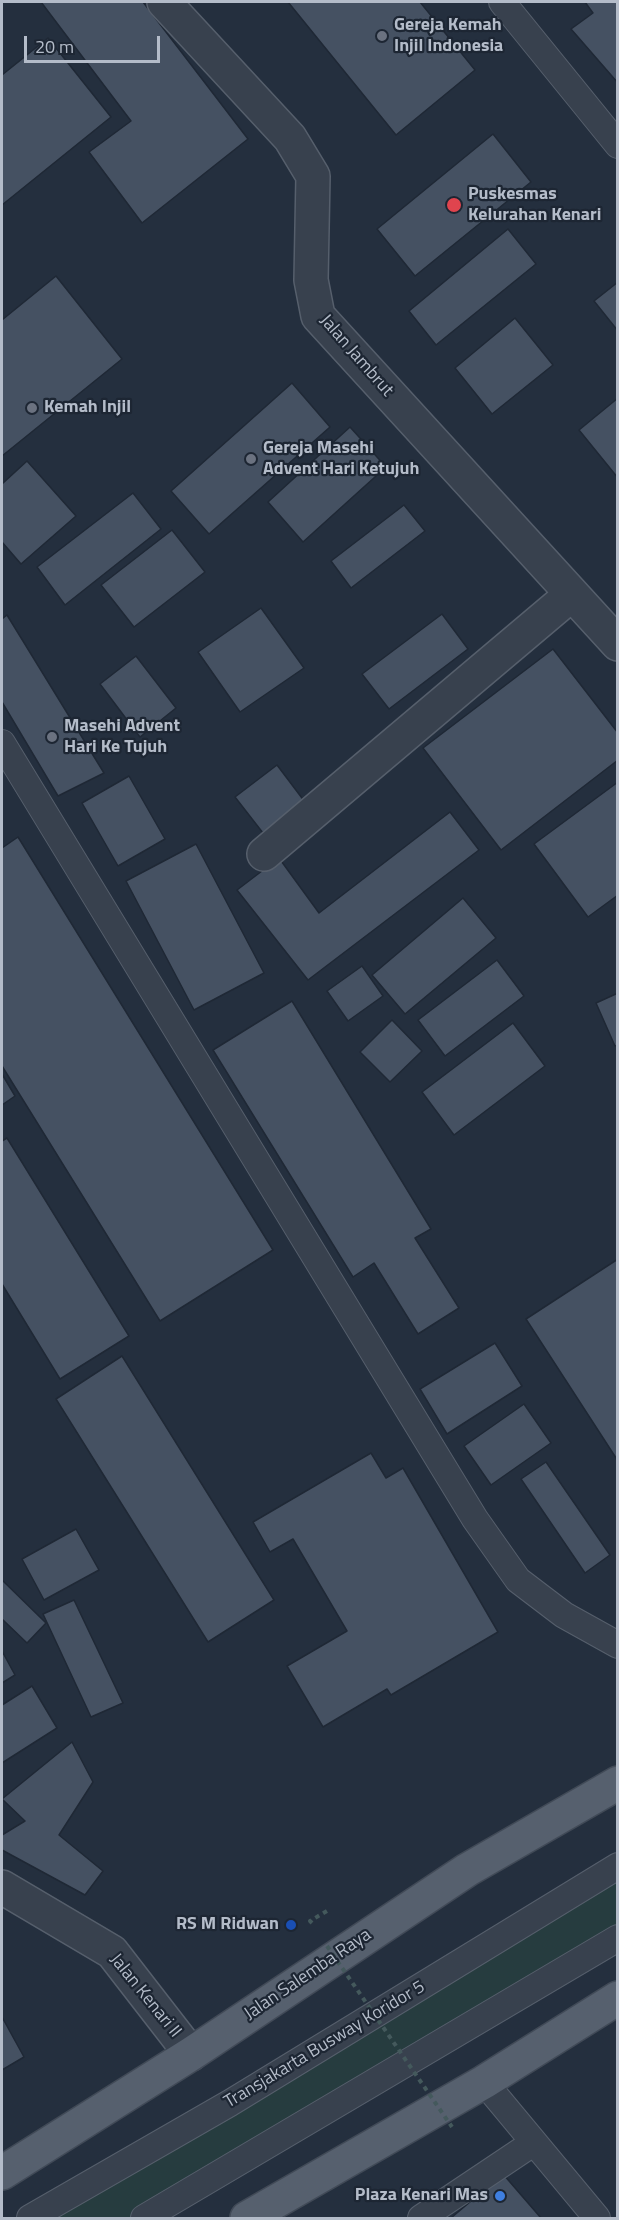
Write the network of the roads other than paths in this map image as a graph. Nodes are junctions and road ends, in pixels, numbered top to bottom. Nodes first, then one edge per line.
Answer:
1 (164, 2) edge
2 (502, 2) edge
3 (618, 145) edge
4 (572, 594) junction
5 (618, 644) edge
6 (2, 743) edge
7 (264, 854) dead end
8 (618, 1645) edge
9 (618, 1783) edge
10 (618, 1866) edge
11 (2, 1887) edge
12 (618, 1938) edge
13 (618, 1998) edge
14 (191, 2054) junction
15 (484, 2082) junction
16 (533, 2143) junction
17 (2, 2173) edge
18 (30, 2218) edge
19 (144, 2218) edge
20 (247, 2218) edge
21 (421, 2218) edge
22 (597, 2218) edge

1 - 4 street, Jalan Jambrut
2 - 3 lane
4 - 5 street, Jalan Jambrut
4 - 7 street
6 - 8 lane
9 - 14 main road, Jalan Salemba Raya
10 - 18 lane, Transjakarta Busway Koridor 5
11 - 14 street, Jalan Kenari II
12 - 19 lane
13 - 15 main road
14 - 17 main road, Jalan Salemba Raya
15 - 16 lane
15 - 20 main road
16 - 21 lane
16 - 22 lane

